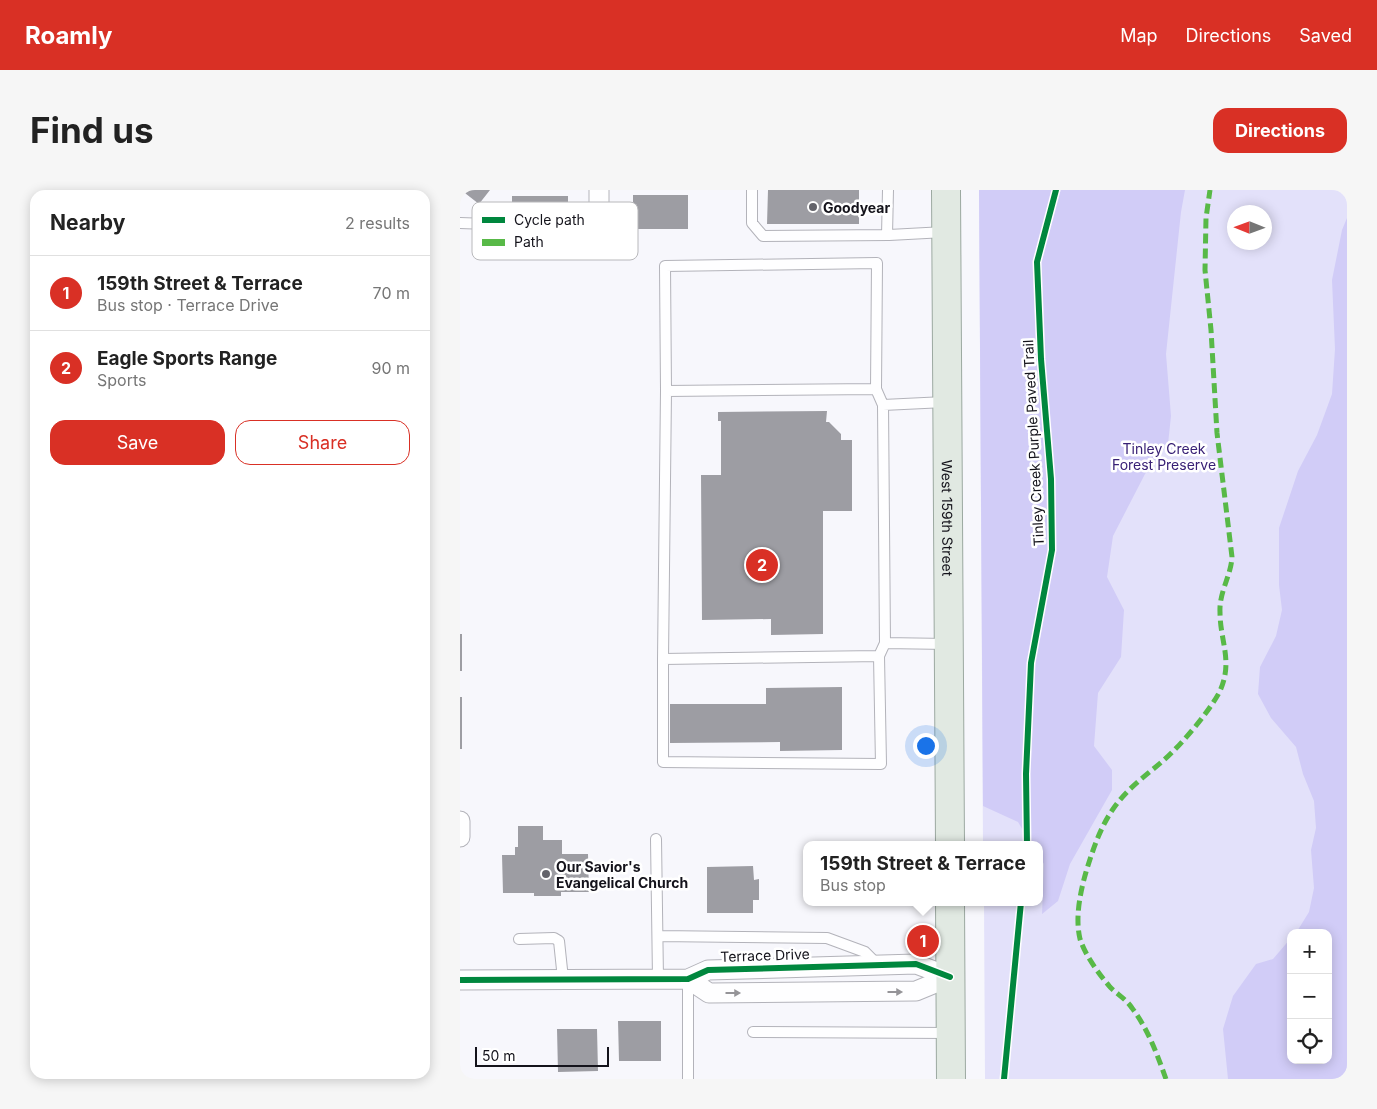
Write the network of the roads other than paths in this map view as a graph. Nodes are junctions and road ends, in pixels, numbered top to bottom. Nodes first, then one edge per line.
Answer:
1 (752, 190) edge
2 (888, 190) edge
3 (946, 190) edge
4 (946, 232) junction
5 (887, 235) junction
6 (876, 389) junction
7 (666, 391) junction
8 (947, 402) junction
9 (883, 405) junction
10 (885, 643) junction
11 (948, 644) junction
12 (879, 656) junction
13 (663, 660) junction
14 (460, 822) edge
15 (460, 837) edge
16 (656, 838) dead end
17 (950, 841) edge
18 (950, 906) edge
19 (658, 936) junction
20 (519, 939) dead end
21 (877, 964) junction
22 (950, 977) junction
23 (688, 978) junction
24 (563, 979) junction
25 (658, 979) junction
26 (460, 980) edge
27 (753, 1032) dead end
28 (951, 1033) junction
29 (688, 1079) edge
30 (951, 1079) edge

1 - 5 lane
2 - 5 lane
3 - 4 main road, West 159th Street
4 - 5 lane
4 - 8 main road, West 159th Street
6 - 7 lane
6 - 7 lane
6 - 9 lane
7 - 13 lane
8 - 9 lane
8 - 11 main road, West 159th Street
9 - 10 lane
10 - 11 lane
10 - 12 lane
11 - 17 main road, West 159th Street
12 - 13 lane
12 - 13 lane
14 - 15 street
16 - 19 lane
18 - 22 main road
19 - 21 lane
19 - 25 lane
20 - 24 lane
21 - 22 street, Terrace Drive
21 - 23 street, Terrace Drive
23 -> 22 street
22 - 28 main road
23 - 25 street, Terrace Drive
23 - 29 lane
24 - 25 street, Terrace Drive
24 - 26 street, Terrace Drive
27 - 28 lane
28 - 30 main road

